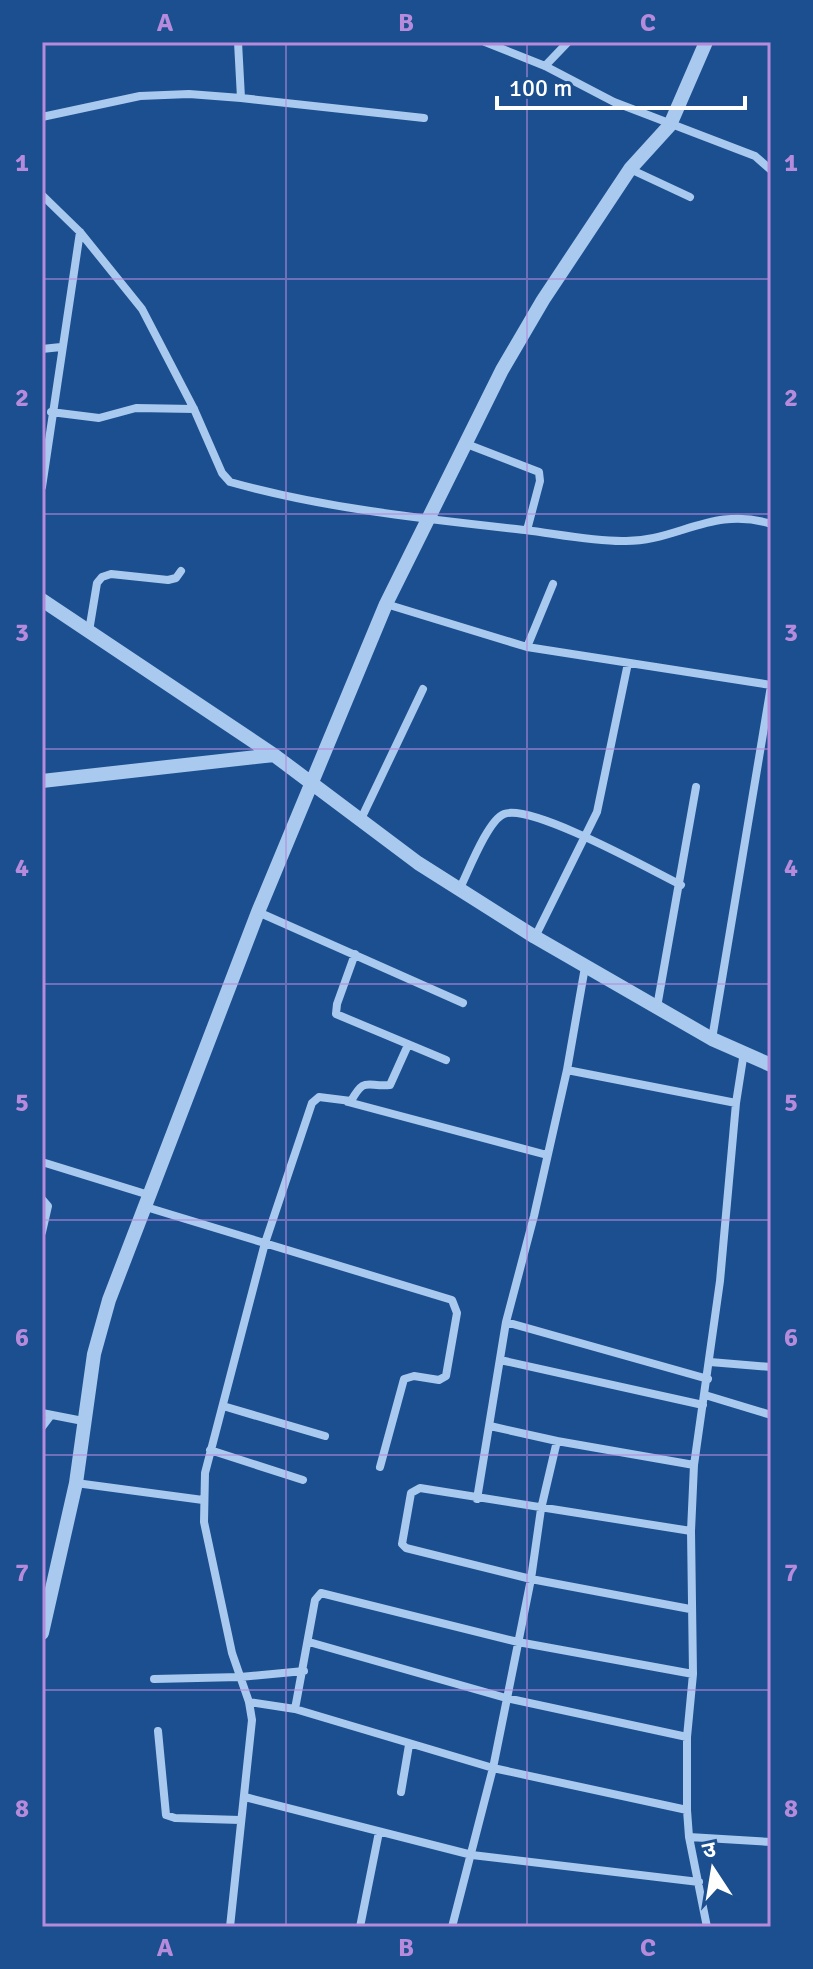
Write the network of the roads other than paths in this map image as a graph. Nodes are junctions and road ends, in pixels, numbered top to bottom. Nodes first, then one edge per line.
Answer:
1 (238, 42) edge
2 (568, 42) edge
3 (706, 42) edge
4 (490, 43) edge
5 (545, 66) junction
6 (241, 98) junction
7 (42, 117) edge
8 (424, 118) dead end
9 (670, 125) junction
10 (630, 169) junction
11 (771, 170) edge
12 (42, 195) edge
13 (690, 197) dead end
14 (80, 232) junction
15 (61, 347) junction
16 (42, 349) edge
17 (194, 409) junction
18 (51, 412) junction
19 (464, 443) junction
20 (42, 487) edge
21 (426, 520) junction
22 (771, 524) edge
23 (527, 530) junction
24 (181, 571) dead end
25 (553, 584) dead end
26 (42, 600) edge
27 (386, 604) junction
28 (89, 631) junction
29 (527, 647) junction
30 (628, 663) junction
31 (771, 685) edge
32 (423, 689) dead end
33 (274, 755) junction
34 (42, 781) edge
35 (311, 784) junction
36 (696, 787) dead end
37 (361, 819) junction
38 (586, 838) junction
39 (681, 885) junction
40 (460, 888) junction
41 (258, 912) junction
42 (535, 937) junction
43 (355, 954) junction
44 (585, 967) junction
45 (463, 1003) dead end
46 (657, 1008) junction
47 (712, 1039) junction
48 (408, 1045) junction
49 (744, 1052) junction
50 (446, 1060) dead end
51 (771, 1065) edge
52 (567, 1070) junction
53 (348, 1102) junction
54 (736, 1103) junction
55 (547, 1155) junction
56 (42, 1162) edge
57 (42, 1199) edge
58 (148, 1201) junction
59 (42, 1232) edge
60 (265, 1243) junction
61 (506, 1322) junction
62 (500, 1360) junction
63 (710, 1362) junction
64 (771, 1367) edge
65 (708, 1379) junction
66 (705, 1395) junction
67 (703, 1405) junction
68 (223, 1406) junction
69 (46, 1414) edge
70 (771, 1415) edge
71 (83, 1421) junction
72 (490, 1426) junction
73 (42, 1427) edge
74 (325, 1436) dead end
75 (557, 1441) junction
76 (210, 1450) junction
77 (694, 1465) junction
78 (380, 1467) dead end
79 (303, 1480) dead end
80 (76, 1483) junction
81 (477, 1499) junction
82 (203, 1500) junction
83 (541, 1509) junction
84 (691, 1531) junction
85 (531, 1579) junction
86 (690, 1609) junction
87 (42, 1633) edge
88 (309, 1642) junction
89 (518, 1642) junction
90 (304, 1671) junction
91 (693, 1674) junction
92 (240, 1677) junction
93 (154, 1679) dead end
94 (506, 1698) junction
95 (249, 1702) junction
96 (295, 1709) junction
97 (158, 1731) dead end
98 (687, 1737) junction
99 (409, 1745) junction
100 (493, 1768) junction
101 (401, 1792) dead end
102 (245, 1797) junction
103 (687, 1810) junction
104 (240, 1820) junction
105 (379, 1832) junction
106 (689, 1837) junction
107 (771, 1842) edge
108 (472, 1855) junction
109 (699, 1882) junction
110 (230, 1927) edge
111 (360, 1927) edge
112 (452, 1927) edge
113 (707, 1927) edge

1 - 6 street
2 - 5 street
3 - 9 street
4 - 5 street
5 - 9 street
6 - 7 street
6 - 8 street
9 - 10 street
9 - 11 street
10 - 13 street
10 - 19 street
12 - 14 street
14 - 15 street
14 - 17 street
15 - 16 street
15 - 18 street
17 - 18 street
17 - 21 street
18 - 20 street
19 - 21 street
19 - 23 street
21 - 23 street
21 - 27 street
22 - 23 street
24 - 28 street
25 - 29 street
26 - 28 street
27 - 29 street
27 - 35 street
28 - 33 street
29 - 30 street
30 - 31 street
30 - 38 street
31 - 47 street
32 - 37 street
33 - 34 street
33 - 35 street
35 - 37 street
35 - 41 street
36 - 39 street
37 - 40 street
38 - 39 street
38 - 40 street
38 - 42 street
39 - 46 street
40 - 42 street
41 - 43 street
41 - 58 street
42 - 44 street
43 - 45 street
43 - 48 street
44 - 46 street
44 - 52 street
46 - 47 street
47 - 49 street
48 - 50 street
48 - 53 street
49 - 51 street
49 - 54 street
52 - 54 street
52 - 55 street
53 - 55 street
53 - 60 street
54 - 63 street
55 - 61 street
56 - 58 street
57 - 59 street
58 - 60 street
58 - 71 street
60 - 68 street
60 - 78 street
61 - 62 street
61 - 65 street
62 - 67 street
62 - 72 street
63 - 64 street
63 - 65 street
65 - 66 street
66 - 67 street
66 - 70 street
67 - 77 street
68 - 74 street
68 - 76 street
69 - 71 street
69 - 73 street
71 - 80 street
72 - 75 street
72 - 81 street
75 - 77 street
75 - 83 street
76 - 79 street
76 - 82 street
77 - 84 street
80 - 82 street
80 - 87 street
81 - 83 street
81 - 85 street
82 - 92 street
83 - 84 street
83 - 85 street
84 - 86 street
85 - 86 street
85 - 89 street
86 - 91 street
88 - 89 street
88 - 90 street
88 - 94 street
89 - 91 street
89 - 94 street
90 - 92 street
90 - 96 street
91 - 98 street
92 - 93 street
92 - 95 street
94 - 98 street
94 - 100 street
95 - 96 street
95 - 102 street
96 - 99 street
97 - 104 street
98 - 103 street
99 - 100 street
99 - 101 street
100 - 103 street
100 - 108 street
102 - 104 street
102 - 105 street
103 - 106 street
104 - 110 street
105 - 108 street
105 - 111 street
106 - 107 street
106 - 109 street
108 - 109 street
108 - 112 street
109 - 113 street

